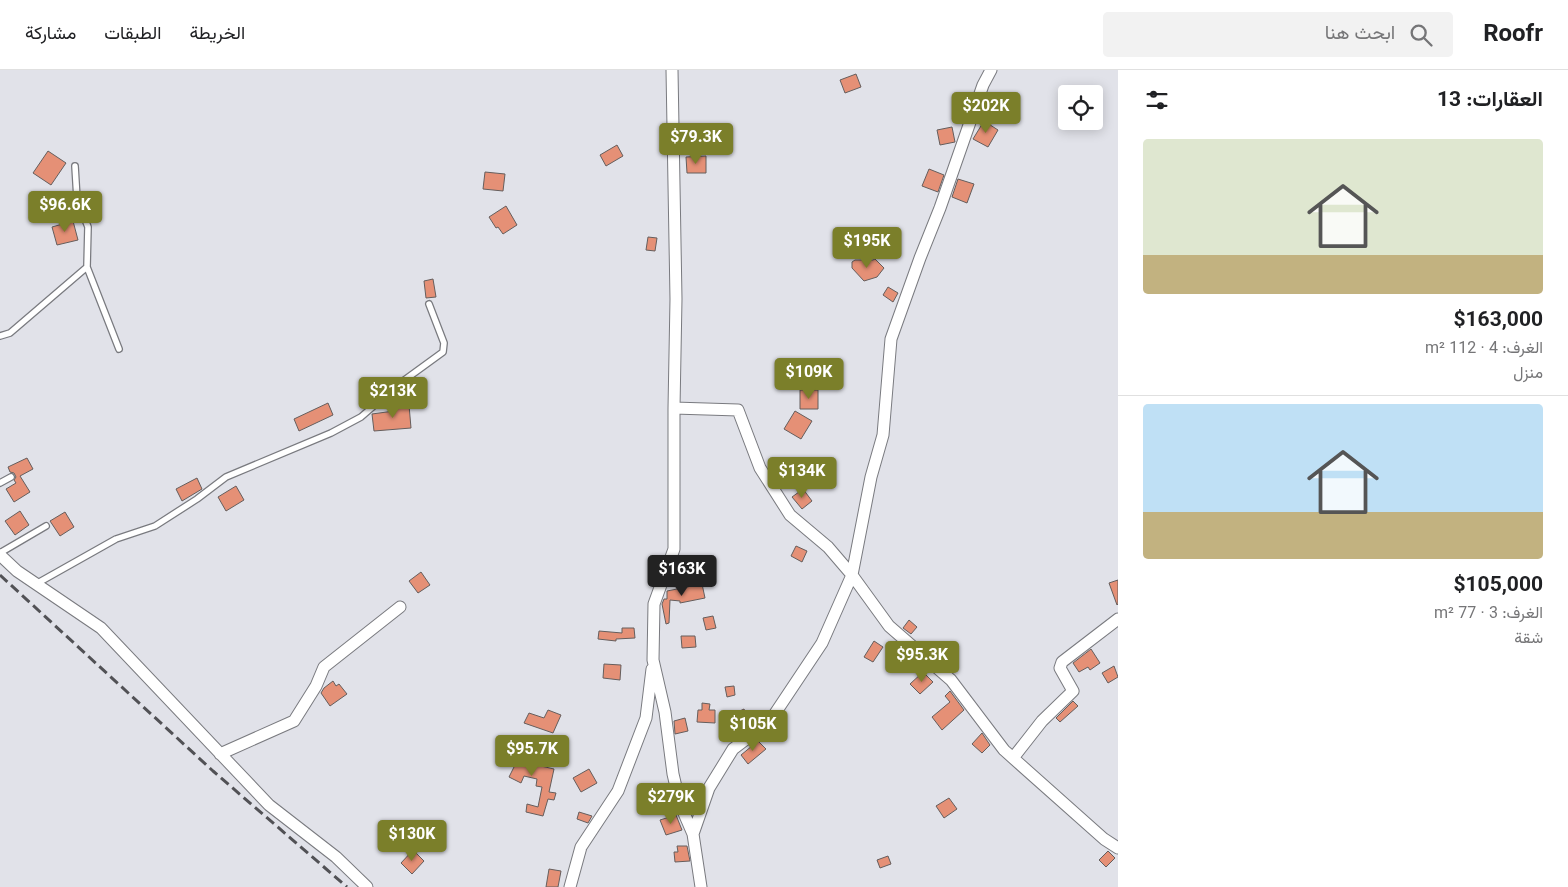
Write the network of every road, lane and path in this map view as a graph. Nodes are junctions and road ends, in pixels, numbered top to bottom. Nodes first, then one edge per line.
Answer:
1 (672, 70) edge
2 (991, 70) edge
3 (75, 166) dead end
4 (88, 266) junction
5 (429, 304) dead end
6 (0, 336) edge
7 (120, 349) dead end
8 (674, 408) junction
9 (11, 477) dead end
10 (0, 483) edge
11 (46, 526) dead end
12 (0, 554) edge
13 (852, 575) junction
14 (36, 584) junction
15 (400, 606) dead end
16 (1118, 619) edge
17 (652, 660) junction
18 (220, 754) junction
19 (1013, 758) junction
20 (693, 834) junction
21 (1118, 848) edge
22 (367, 887) edge
23 (570, 887) edge
24 (701, 887) edge

1 - 8 street
2 - 13 street
3 - 4 lane
4 - 6 lane
4 - 7 lane
5 - 14 lane
8 - 13 street
8 - 17 street
9 - 10 lane
11 - 12 lane
12 - 14 street
13 - 19 street
13 - 20 street
14 - 18 street
15 - 18 street
16 - 19 street
17 - 20 street
17 - 23 street
18 - 22 street
19 - 21 street
20 - 24 street

